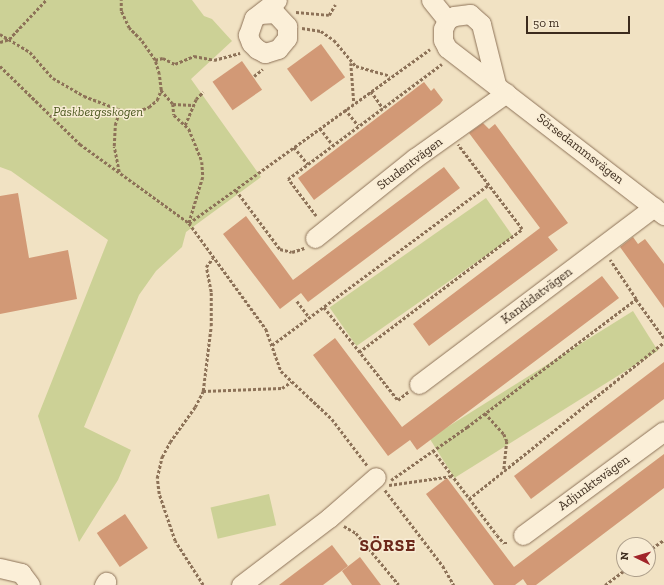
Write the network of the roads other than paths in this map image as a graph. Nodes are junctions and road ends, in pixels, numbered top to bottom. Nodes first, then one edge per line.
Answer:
1 (431, 0) edge
2 (281, 15) edge
3 (447, 20) junction
4 (501, 89) junction
5 (659, 211) edge
6 (321, 234) road end
7 (418, 384) road end
8 (664, 431) edge
9 (379, 482) road end
10 (523, 535) road end
11 (0, 568) edge
12 (30, 585) edge
13 (240, 585) edge

1 - 3 street
2 - 2 street
3 - 4 street, Sörsedammsvägen
3 - 4 street
4 - 5 street, Sörsedammsvägen
4 - 6 street, Studentvägen
5 - 7 street, Kandidatvägen
8 - 10 street, Adjunktsvägen
9 - 13 street
11 - 12 street

